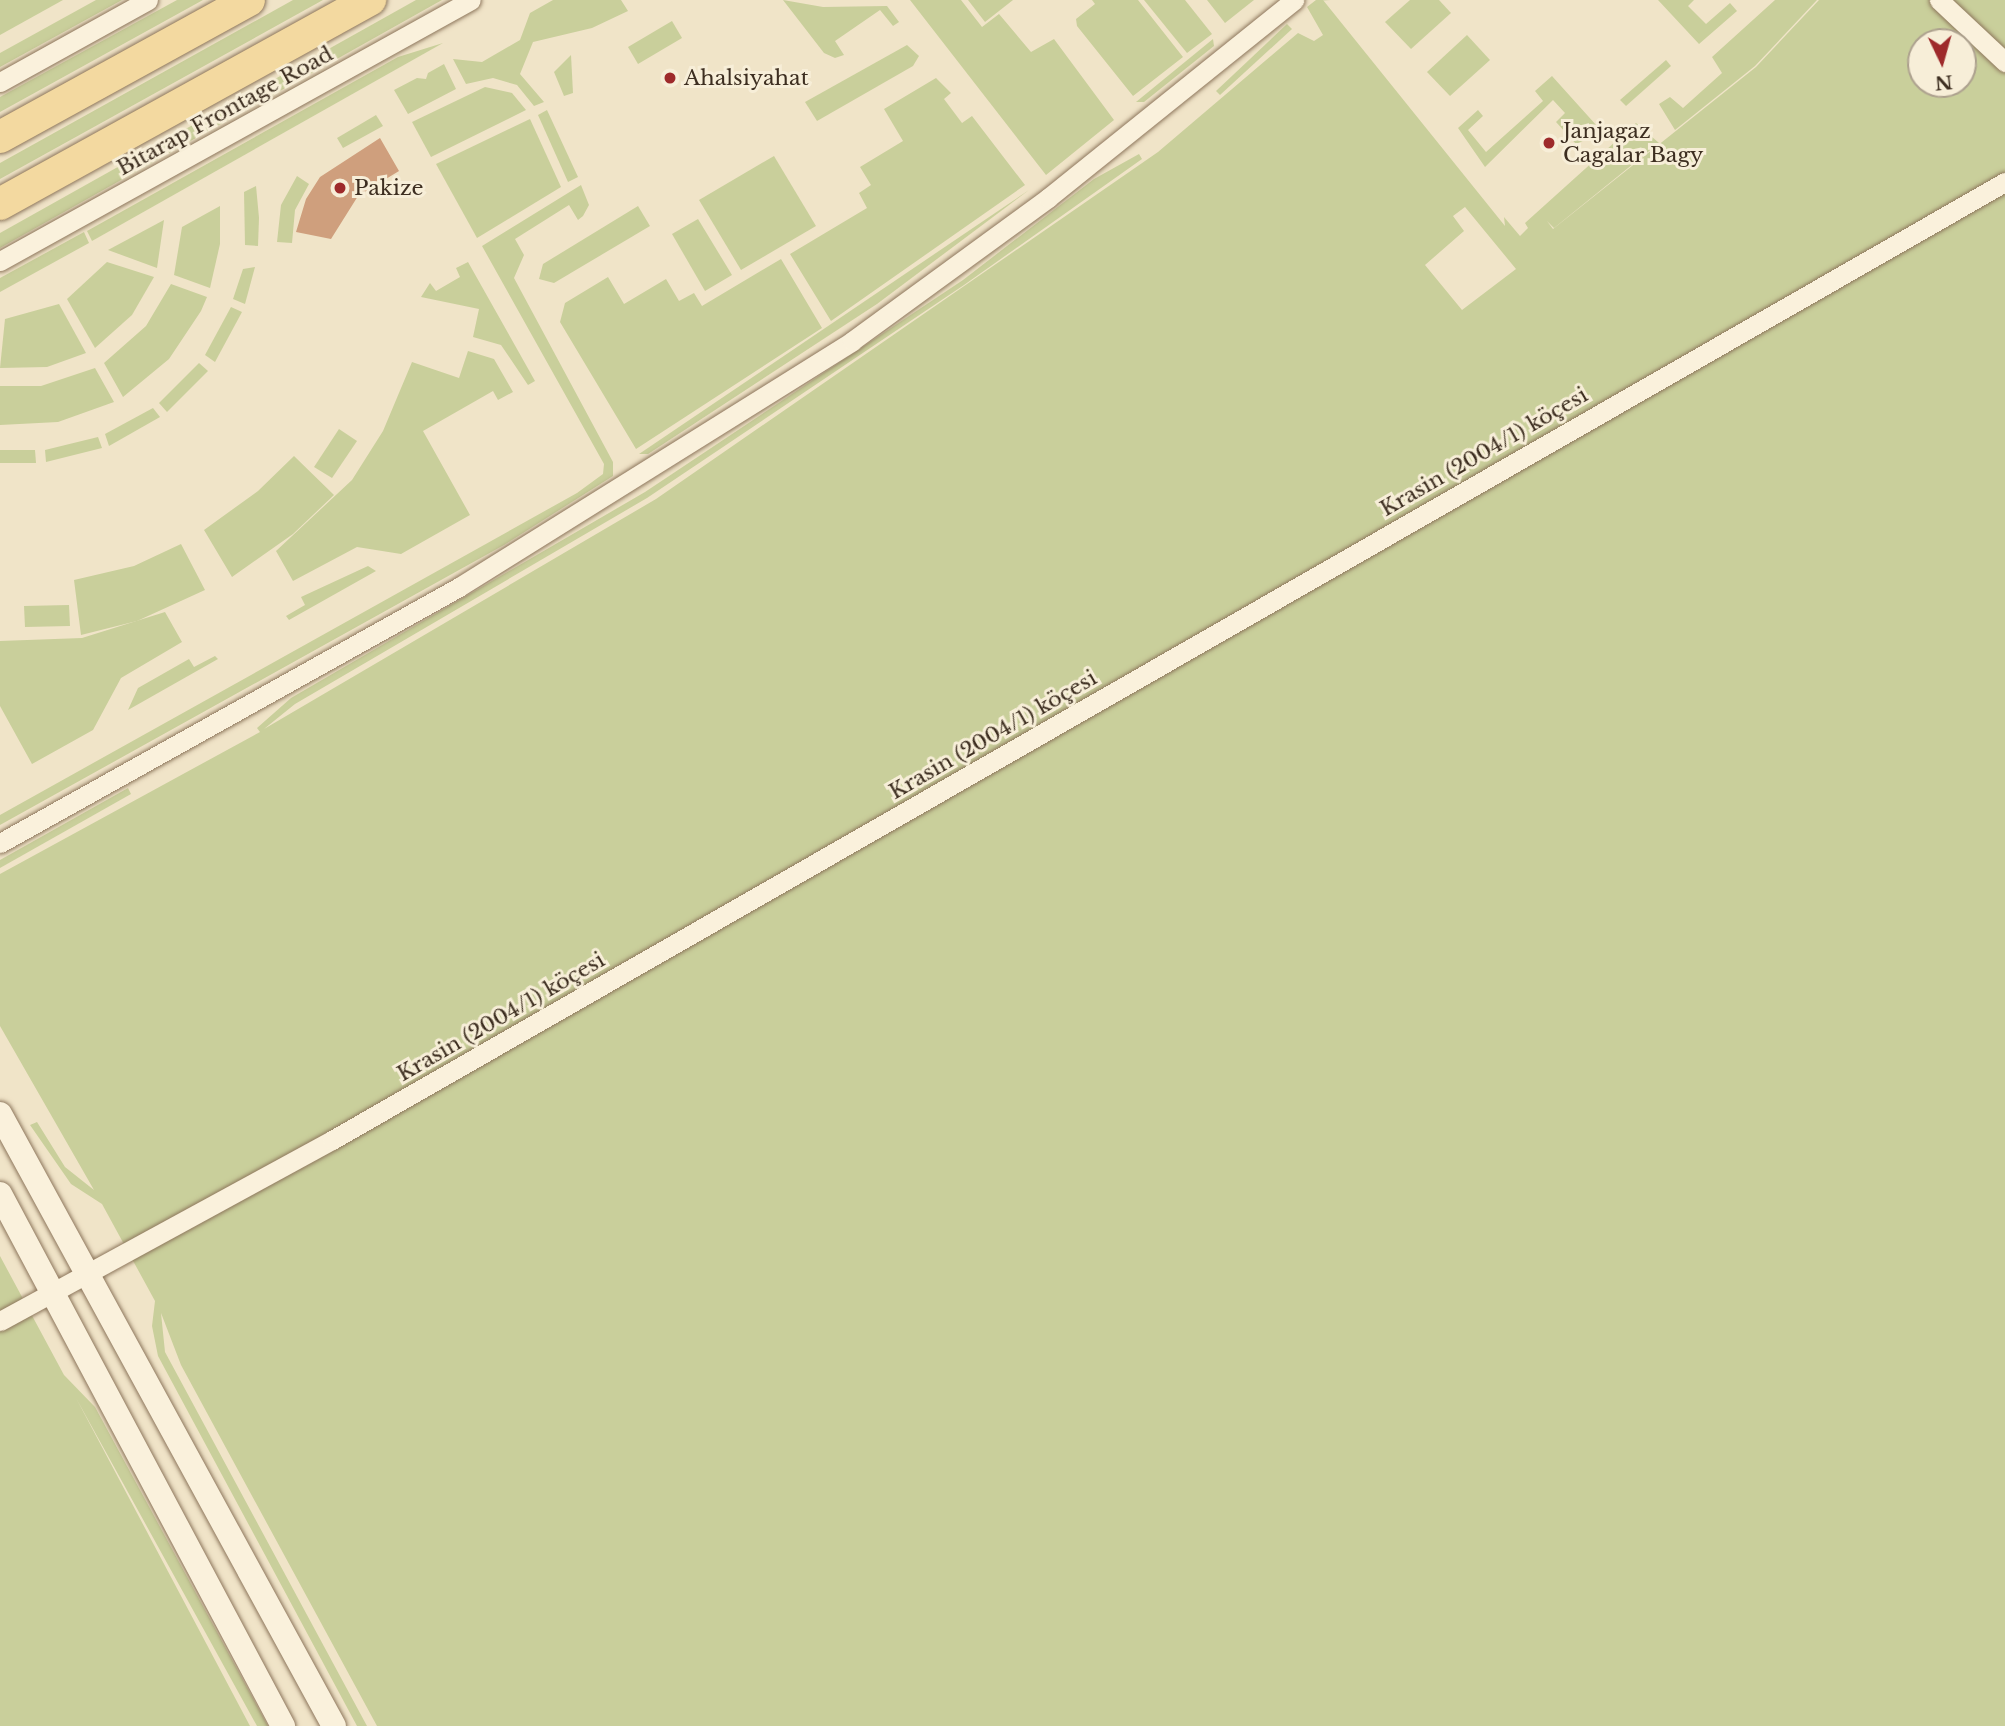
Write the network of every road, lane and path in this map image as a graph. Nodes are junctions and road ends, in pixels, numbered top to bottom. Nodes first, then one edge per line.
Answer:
1 (148, 0) edge
2 (249, 0) edge
3 (370, 0) edge
4 (471, 0) edge
5 (1294, 0) edge
6 (1939, 0) edge
7 (2005, 62) edge
8 (0, 82) edge
9 (0, 137) edge
10 (2005, 182) edge
11 (0, 204) edge
12 (0, 261) edge
13 (0, 843) edge
14 (0, 1114) edge
15 (0, 1194) edge
16 (87, 1274) junction
17 (52, 1292) junction
18 (0, 1321) edge
19 (283, 1726) edge
20 (334, 1726) edge

1 - 8 street
2 - 9 main road
3 - 11 main road
4 - 12 street, Bitarap Frontage Road
5 - 13 street
6 - 7 street
10 - 16 street, Krasin (2004/1) köçesi
14 - 16 street
15 - 17 street
16 - 17 street, Krasin (2004/1) köçesi
16 - 20 street
17 - 18 street, Krasin (2004/1) köçesi
17 - 19 street

